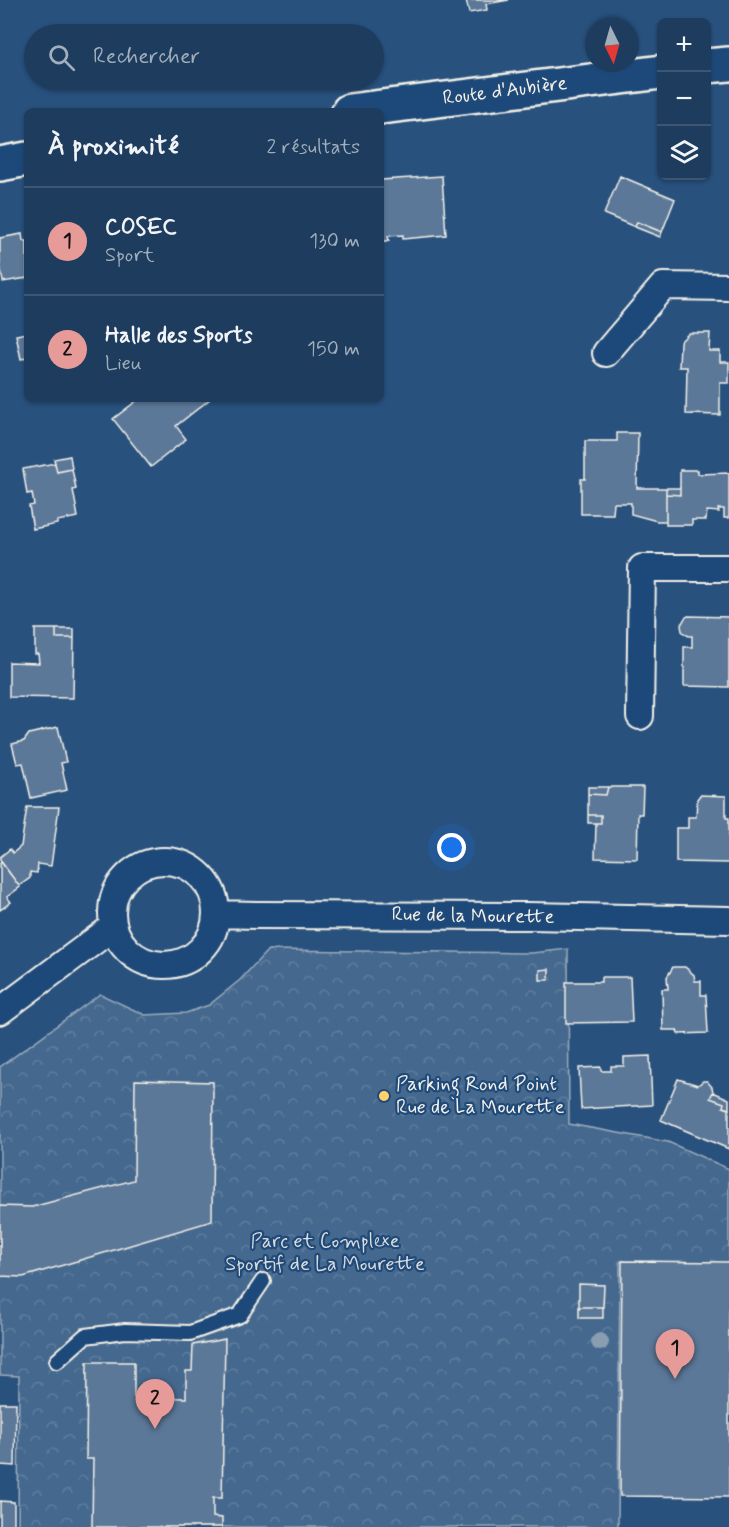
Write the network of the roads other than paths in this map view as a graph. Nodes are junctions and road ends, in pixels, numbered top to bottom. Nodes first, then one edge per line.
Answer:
1 (729, 64) edge
2 (711, 66) edge
3 (657, 73) edge
4 (373, 108) edge
5 (24, 160) edge
6 (0, 164) edge
7 (729, 287) edge
8 (606, 353) dead end
9 (729, 568) edge
10 (640, 716) dead end
11 (216, 914) junction
12 (729, 920) edge
13 (113, 927) junction
14 (0, 1011) edge
15 (263, 1281) dead end
16 (57, 1361) dead end

1 - 2 main road
3 - 4 main road, Route d'Aubière
5 - 6 main road
7 - 8 street
9 - 10 street
11 - 12 street, Rue de la Mourette
11 - 13 street
11 - 13 street
13 - 14 street
15 - 16 lane

